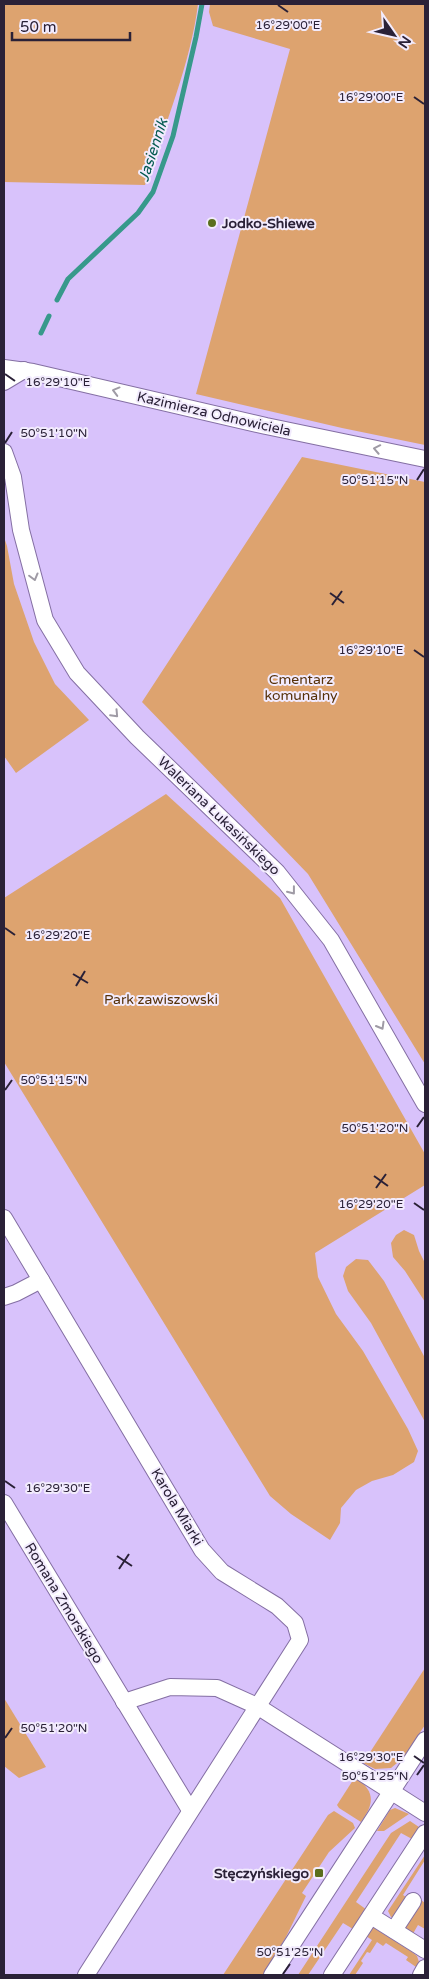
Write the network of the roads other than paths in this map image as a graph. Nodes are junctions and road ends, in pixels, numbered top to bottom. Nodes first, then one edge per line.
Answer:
1 (4, 360) edge
2 (4, 368) edge
3 (24, 370) junction
4 (4, 382) edge
5 (4, 452) edge
6 (425, 458) edge
7 (4, 501) edge
8 (21, 530) junction
9 (425, 1104) edge
10 (4, 1218) edge
11 (41, 1280) junction
12 (4, 1297) edge
13 (4, 1504) edge
14 (124, 1702) junction
15 (257, 1706) junction
16 (425, 1740) edge
17 (392, 1792) junction
18 (190, 1810) junction
19 (425, 1813) edge
20 (425, 1833) edge
21 (413, 1901) dead end
22 (371, 1916) junction
23 (394, 1930) junction
24 (425, 1950) edge
25 (425, 1968) edge
26 (86, 1975) edge
27 (272, 1975) edge
28 (332, 1975) edge
29 (421, 1975) edge

1 - 3 street
2 - 3 street, Kazimierza Odnowiciela
3 - 4 street
6 -> 3 street, Kazimierza Odnowiciela
5 - 8 street, Waleriana Łukasińskiego
7 - 8 street, Waleriana Łukasińskiego
8 -> 9 street, Waleriana Łukasińskiego
10 - 11 street, Karola Miarki
11 - 12 street
11 - 15 street, Karola Miarki
13 - 14 street, Romana Zmorskiego
14 - 15 street
14 - 18 street, Romana Zmorskiego
15 - 17 street
15 - 18 street
16 - 17 street
17 - 19 street
17 - 27 street
18 - 26 street
20 - 22 street
21 - 23 street
22 - 23 street
22 - 28 street
23 - 24 street
25 - 29 street

